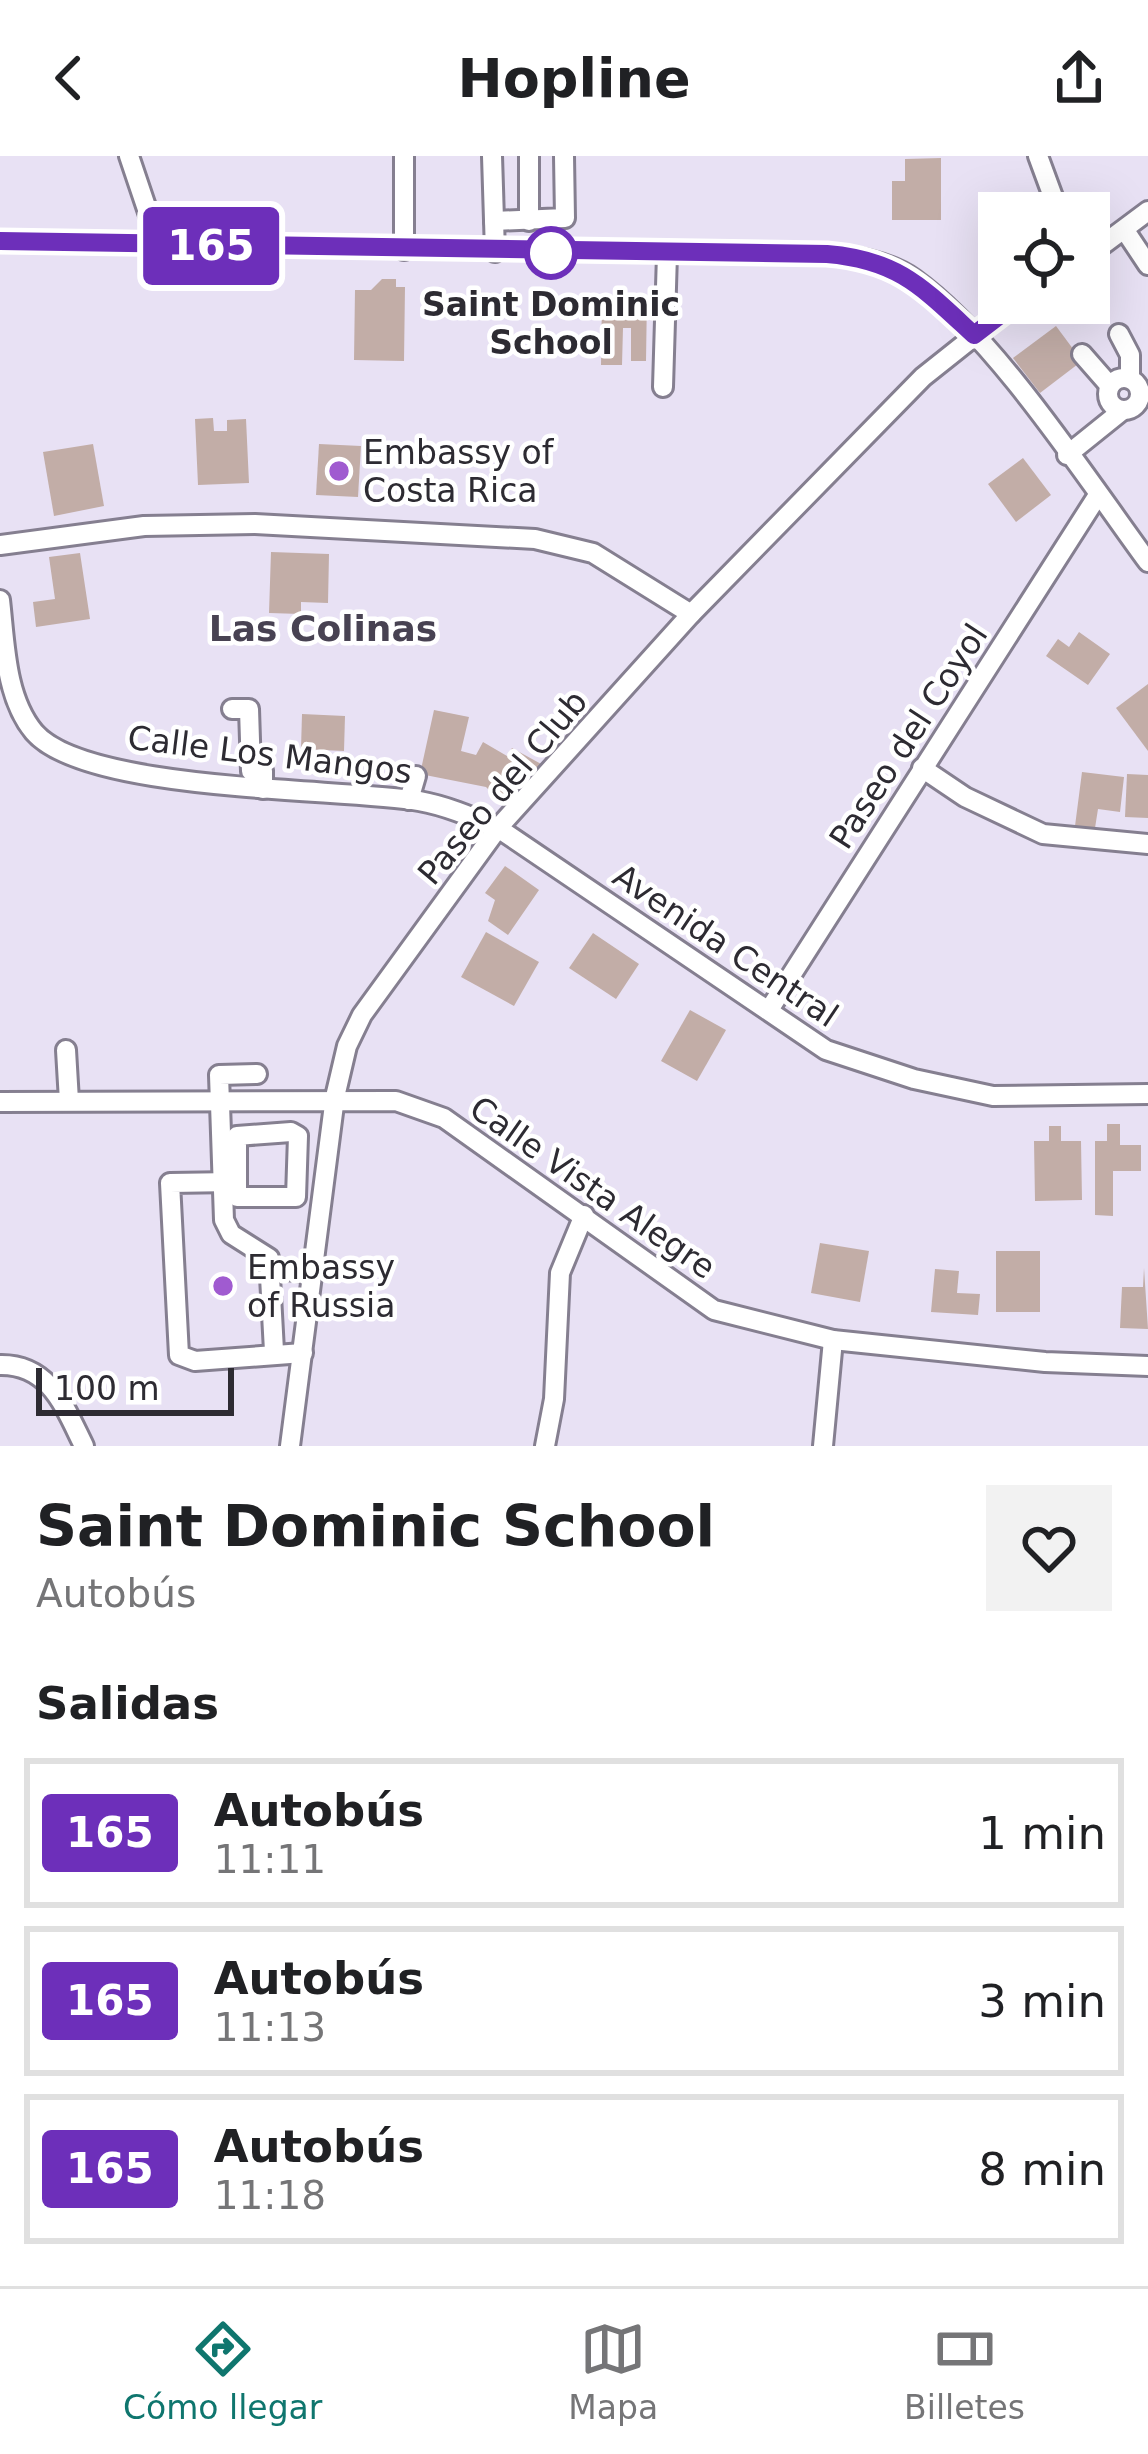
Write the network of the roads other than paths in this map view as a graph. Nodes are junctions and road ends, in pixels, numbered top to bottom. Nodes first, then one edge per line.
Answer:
1 (129, 156) edge
2 (404, 156) edge
3 (529, 156) edge
4 (564, 156) edge
5 (1038, 156) edge
6 (486, 161) edge
7 (1051, 192) edge
8 (1148, 211) edge
9 (494, 221) junction
10 (529, 221) junction
11 (1126, 232) junction
12 (0, 241) edge
13 (1110, 242) edge
14 (159, 245) junction
15 (404, 250) junction
16 (489, 252) junction
17 (668, 254) junction
18 (1148, 265) edge
19 (988, 324) edge
20 (1119, 334) dead end
21 (974, 335) junction
22 (1082, 354) dead end
23 (1130, 379) junction
24 (1111, 386) junction
25 (663, 387) dead end
26 (1124, 410) junction
27 (1067, 455) junction
28 (1098, 495) junction
29 (0, 545) edge
30 (1148, 562) edge
31 (0, 600) edge
32 (691, 614) junction
33 (232, 709) dead end
34 (922, 768) junction
35 (416, 776) dead end
36 (263, 789) junction
37 (409, 800) junction
38 (498, 828) junction
39 (1148, 844) edge
40 (770, 1010) junction
41 (66, 1050) dead end
42 (257, 1074) dead end
43 (1148, 1094) edge
44 (334, 1097) junction
45 (220, 1098) junction
46 (69, 1101) junction
47 (0, 1102) edge
48 (228, 1182) junction
49 (584, 1215) junction
50 (269, 1268) junction
51 (313, 1273) junction
52 (833, 1340) junction
53 (274, 1352) junction
54 (303, 1353) junction
55 (0, 1365) edge
56 (1148, 1366) edge
57 (83, 1446) edge
58 (290, 1446) edge
59 (545, 1446) edge
60 (823, 1446) edge

1 - 14 street
2 - 15 street
3 - 10 street
4 - 10 street
5 - 7 street
6 - 9 street
6 - 16 street
8 - 11 street
9 - 10 street
9 - 16 street
11 - 13 street
11 - 18 street
12 - 14 street
14 - 15 street
15 - 16 street
16 - 17 street
17 - 21 street
17 - 25 street
19 - 21 street, Paseo del Club
20 - 23 street
21 - 27 street
21 - 32 street, Paseo del Club
22 - 24 street
23 - 24 street
23 - 26 street
24 - 26 street
26 - 27 street
27 - 28 street
28 - 30 street
28 - 34 street, Paseo del Coyol
29 - 32 street
31 - 36 street, Calle Los Mangos
32 - 38 street, Paseo del Club
33 - 36 street
34 - 39 street
34 - 40 street, Paseo del Coyol
35 - 37 street
36 - 37 street, Calle Los Mangos
37 - 38 street, Calle Los Mangos
38 - 40 street, Avenida Central
38 - 44 street, Paseo del Club
40 - 43 street, Avenida Central
41 - 46 street
42 - 45 street
44 - 45 street, Calle Vista Alegre
44 - 49 street, Calle Vista Alegre
44 - 51 street, Paseo del Club
45 - 46 street, Calle Vista Alegre
45 - 48 street
46 - 47 street, Calle Vista Alegre
48 - 48 street
48 - 50 street
48 - 53 street
49 - 52 street, Calle Vista Alegre
49 - 59 street
50 - 51 street
50 - 53 street
51 - 54 street, Paseo del Club
52 - 56 street, Calle Vista Alegre
52 - 60 street
53 - 54 street
54 - 58 street, Paseo del Club
55 - 57 street

